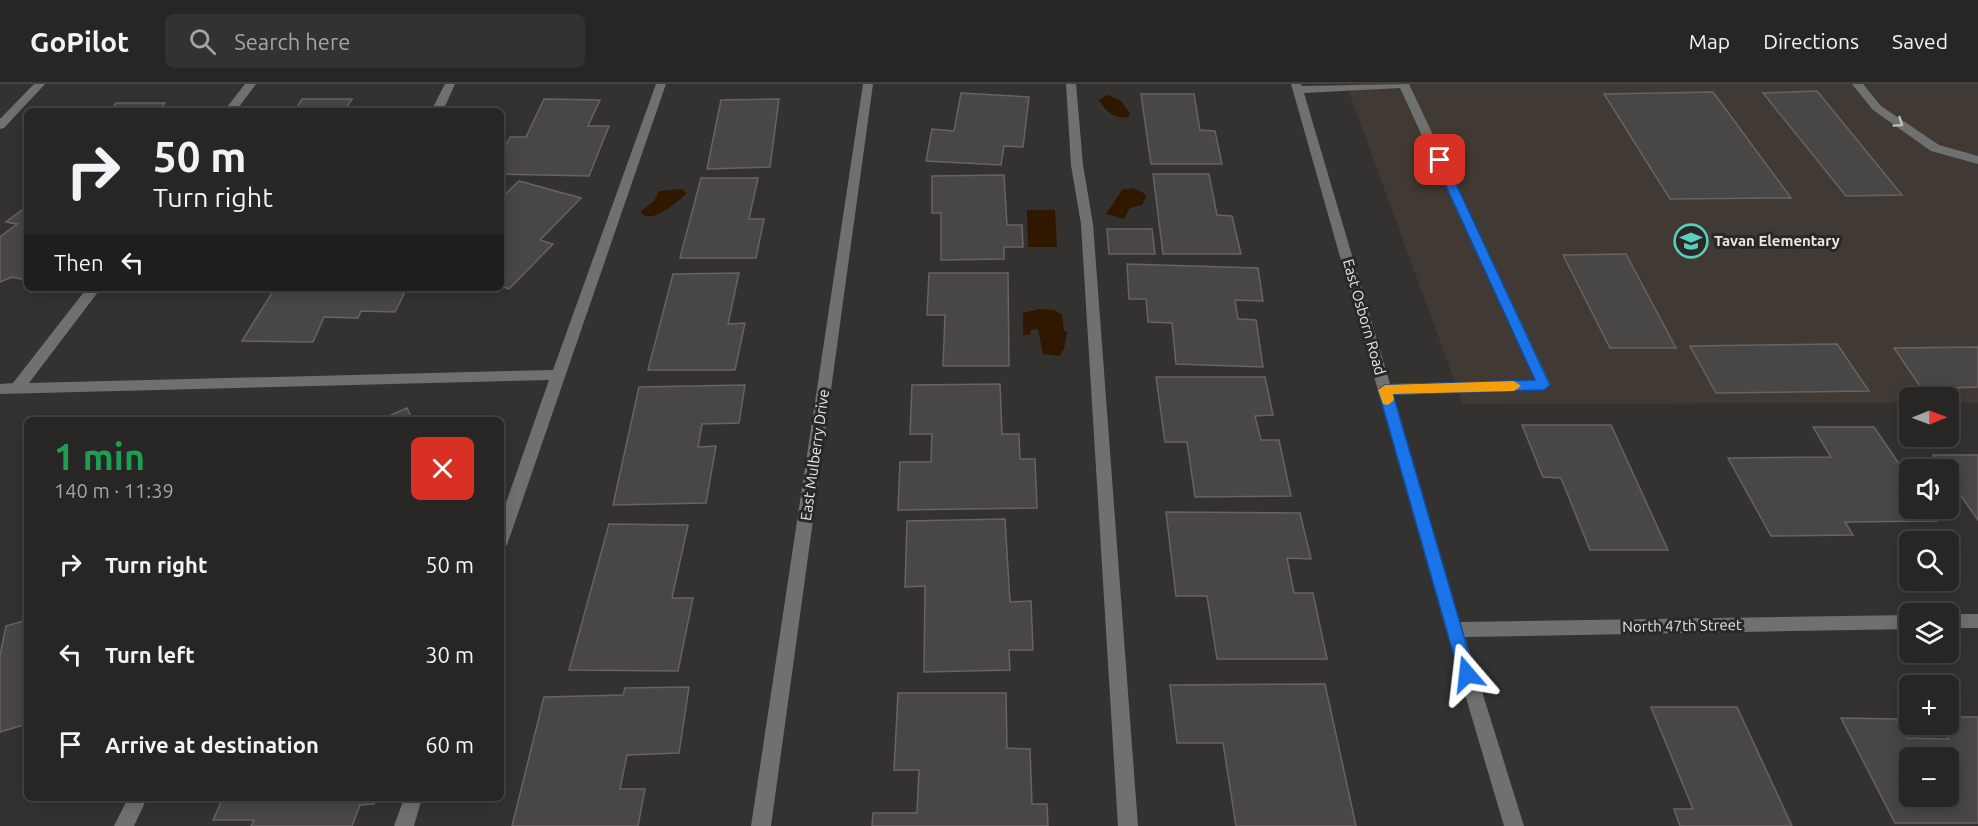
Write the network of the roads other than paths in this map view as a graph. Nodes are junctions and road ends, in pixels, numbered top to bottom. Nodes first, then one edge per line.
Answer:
1 (40, 84) edge
2 (251, 84) edge
3 (450, 84) edge
4 (661, 84) edge
5 (868, 84) edge
6 (1071, 84) edge
7 (1404, 84) edge
8 (1857, 84) edge
9 (1297, 87) edge
10 (232, 108) edge
11 (438, 108) edge
12 (0, 126) edge
13 (1978, 160) edge
14 (92, 291) edge
15 (558, 375) junction
16 (0, 389) edge
17 (17, 389) junction
18 (1385, 390) junction
19 (504, 531) edge
20 (1959, 621) edge
21 (1978, 621) edge
22 (1899, 622) edge
23 (1454, 630) junction
24 (136, 801) edge
25 (412, 801) edge
26 (124, 826) edge
27 (404, 826) edge
28 (761, 826) edge
29 (1128, 826) edge
30 (1514, 826) edge

1 - 12 street
2 - 10 street
3 - 11 street
4 - 15 street
5 - 28 street, East Mulberry Drive
6 - 29 street
7 - 9 street
7 - 18 street
8 -> 13 street
9 - 18 street, East Osborn Road
14 - 17 street
15 - 17 street
15 - 19 street
16 - 17 street
18 - 23 street, East Osborn Road
20 - 21 street
22 - 23 street, North 47th Street
23 - 30 street, East Osborn Road
24 - 26 street
25 - 27 street

